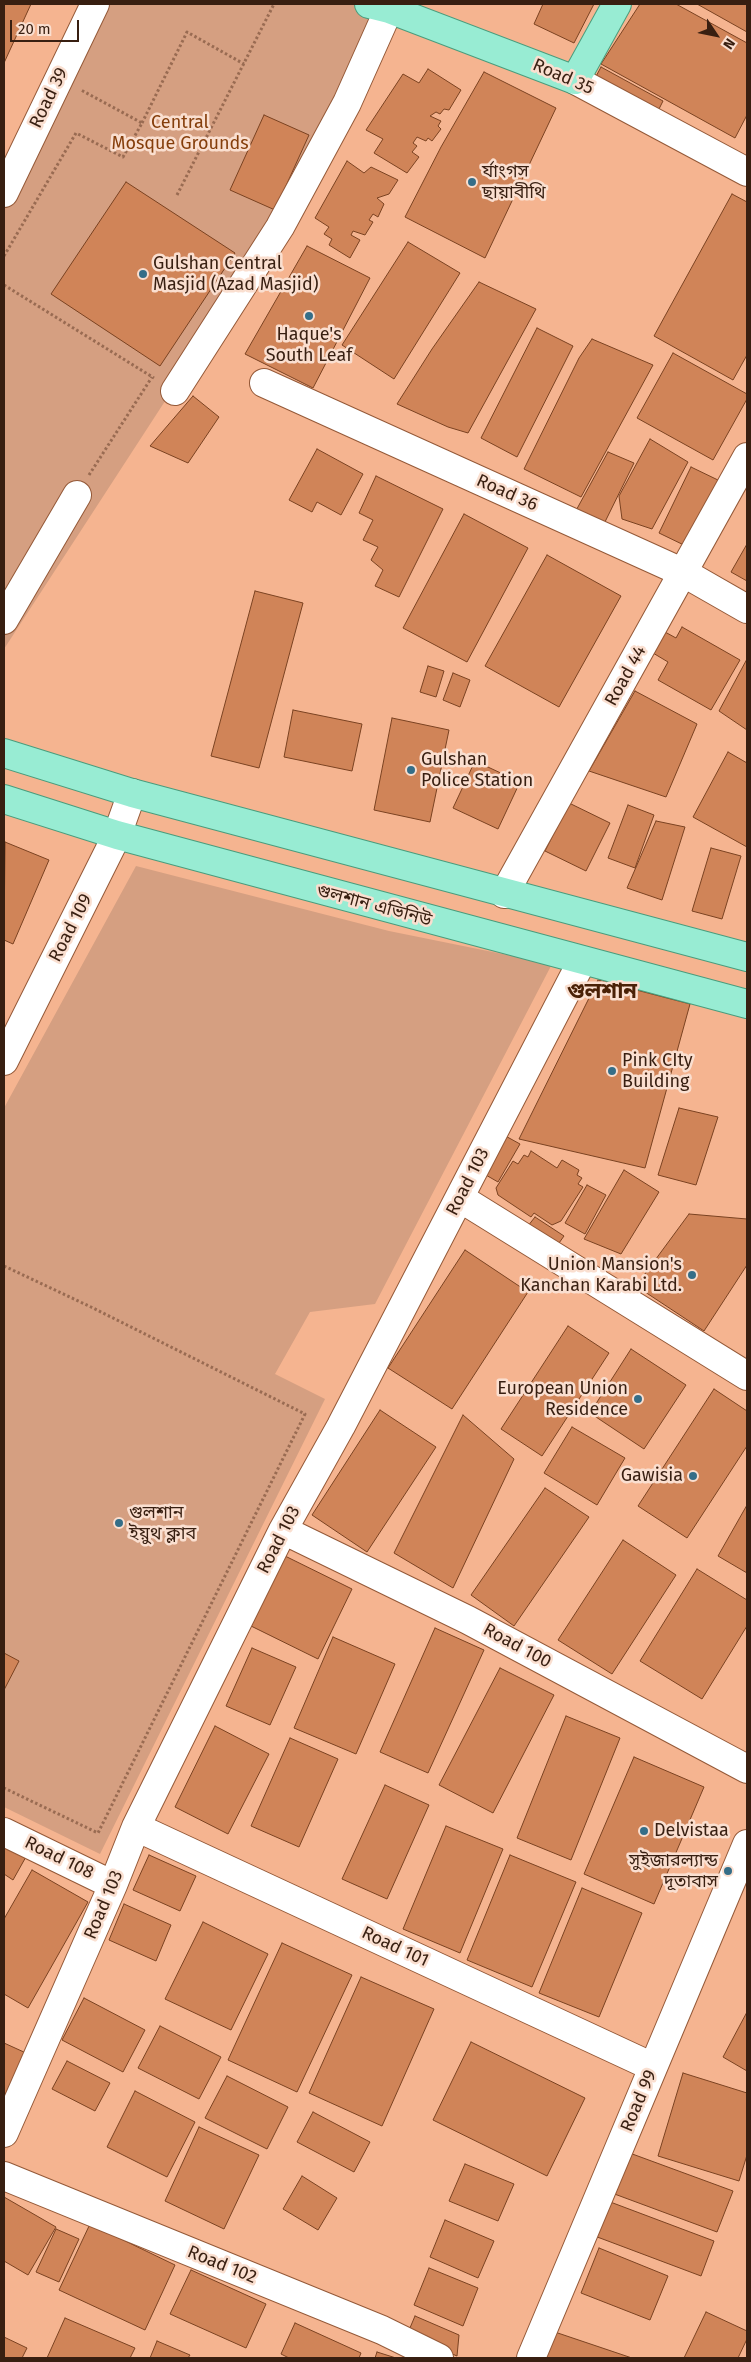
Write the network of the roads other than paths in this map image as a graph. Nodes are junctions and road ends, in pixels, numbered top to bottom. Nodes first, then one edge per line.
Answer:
1 (95, 4) edge
2 (617, 4) edge
3 (379, 6) edge
4 (575, 80) junction
5 (747, 172) edge
6 (4, 193) edge
7 (264, 383) dead end
8 (176, 391) road end
9 (747, 457) edge
10 (77, 495) road end
11 (684, 573) junction
12 (747, 609) edge
13 (4, 620) edge
14 (4, 754) edge
15 (132, 793) junction
16 (4, 799) edge
17 (117, 835) junction
18 (504, 894) junction
19 (747, 957) edge
20 (582, 961) junction
21 (747, 1004) edge
22 (4, 1061) edge
23 (460, 1198) junction
24 (747, 1376) edge
25 (283, 1530) junction
26 (747, 1769) edge
27 (136, 1827) junction
28 (4, 1832) edge
29 (747, 1844) edge
30 (113, 1884) junction
31 (653, 2067) junction
32 (4, 2133) edge
33 (4, 2176) edge
34 (439, 2358) edge
35 (531, 2358) edge

1 - 6 street, Road 39
2 - 4 main road
3 - 4 main road, Road 35
3 - 8 street
4 - 5 street, Road 35
7 - 11 street, Road 36
9 - 11 street, Road 44
10 - 13 street
11 - 12 street, Road 36
11 - 18 street, Road 44
14 - 15 main road
15 - 17 street, Road 109
15 - 18 main road
16 - 17 main road, গুলশান এভিনিউ
17 - 20 main road, গুলশান এভিনিউ
17 - 22 street, Road 109
18 - 19 main road
20 - 21 main road, গুলশান এভিনিউ
20 - 23 street, Road 103
23 - 24 street
23 - 25 street, Road 103
25 - 26 street, Road 100
25 - 27 street, Road 103
27 - 30 street, Road 103
27 - 31 street, Road 101
28 - 30 street, Road 108
29 - 31 street, Road 99
30 - 32 street, Road 103
31 - 35 street, Road 99
33 - 34 street, Road 102

